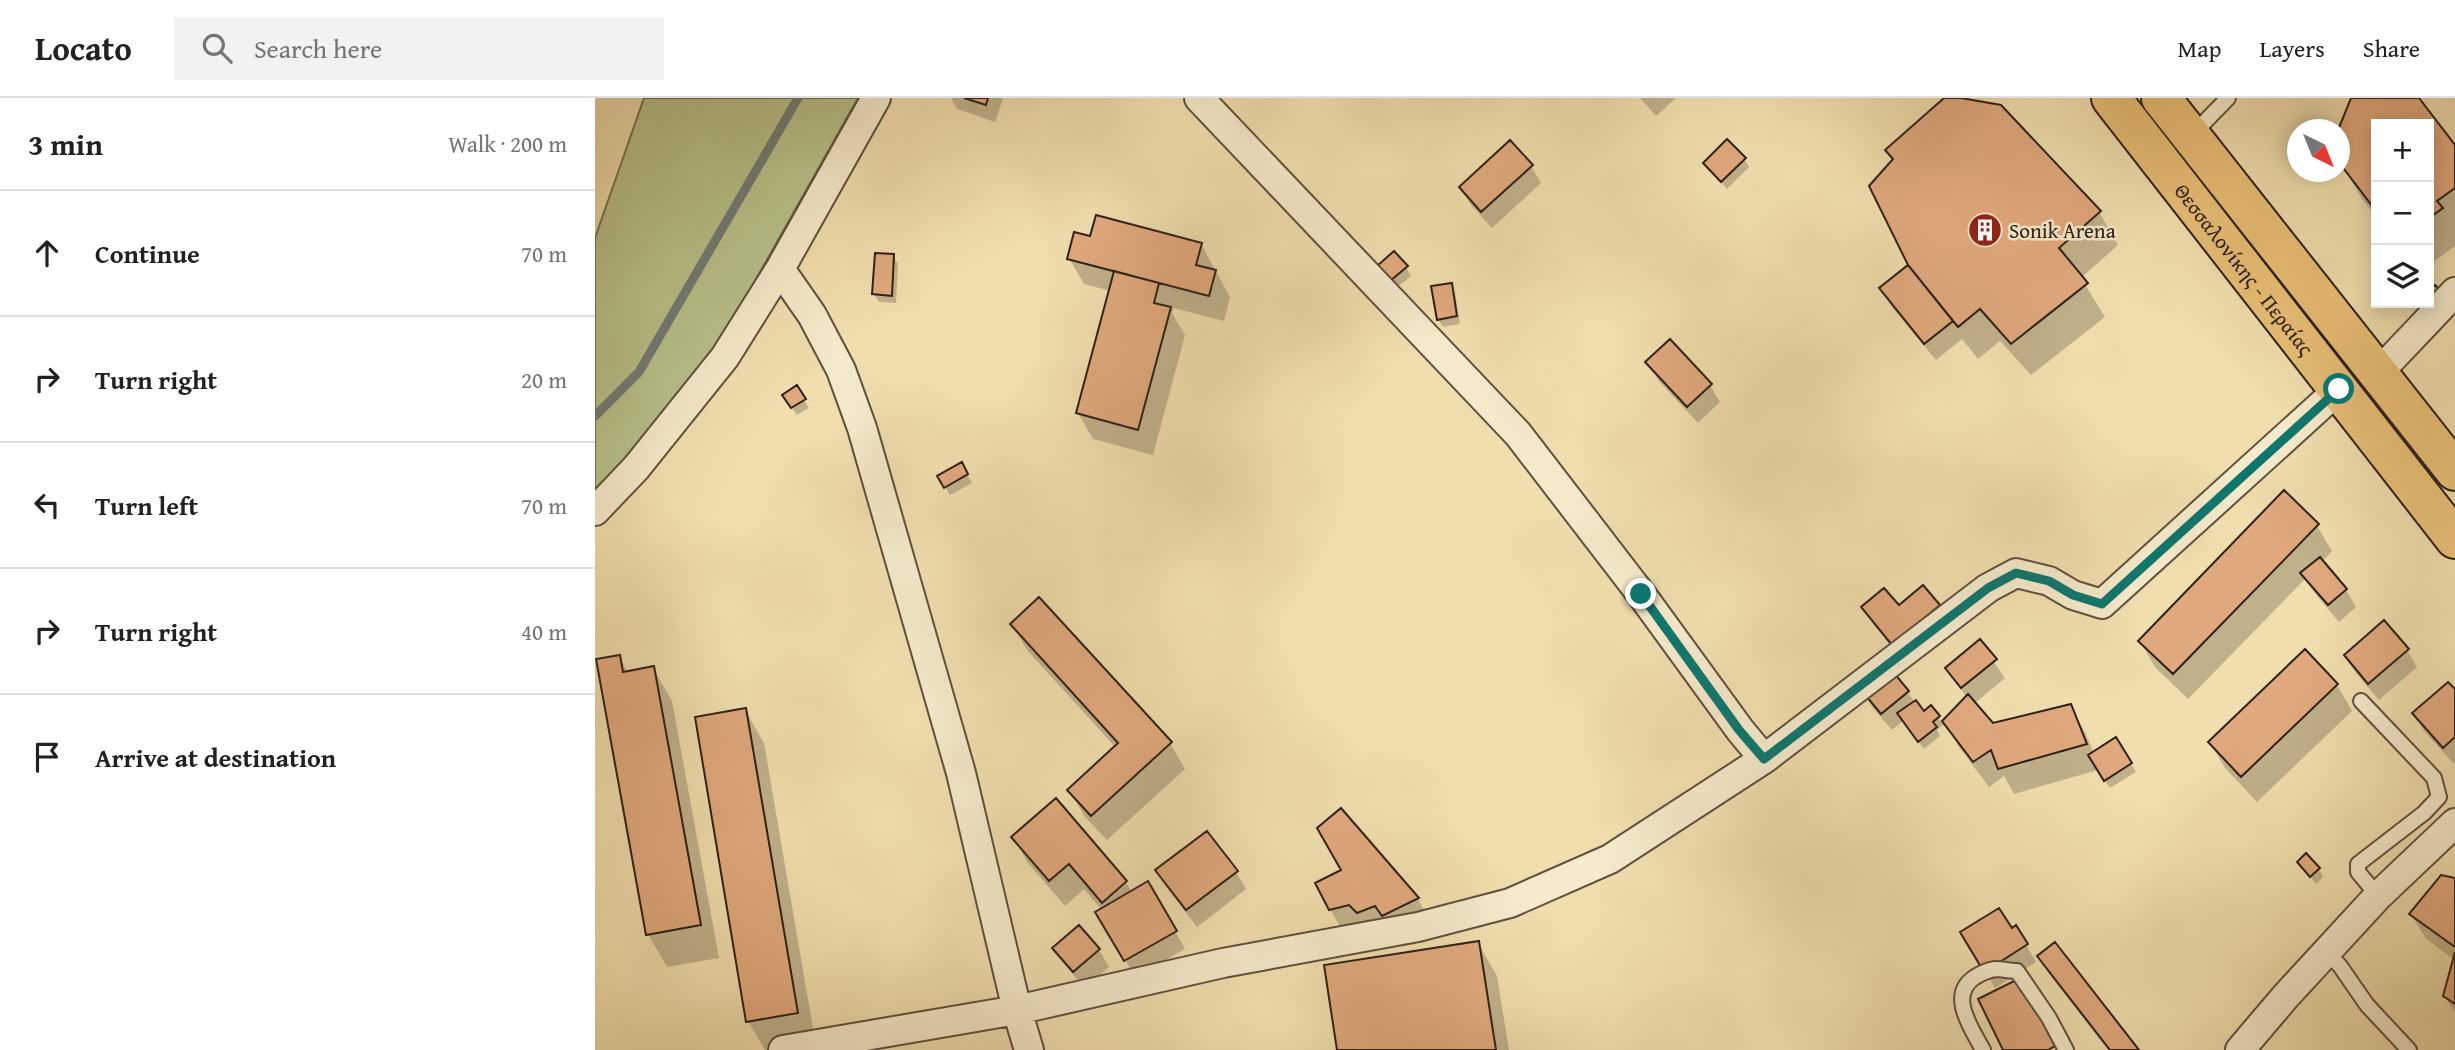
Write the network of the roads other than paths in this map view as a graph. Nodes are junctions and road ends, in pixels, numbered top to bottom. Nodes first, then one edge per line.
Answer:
1 (876, 98) edge
2 (1199, 98) edge
3 (2111, 98) edge
4 (2161, 98) edge
5 (2224, 99) edge
6 (2191, 136) junction
7 (780, 270) junction
8 (2455, 292) edge
9 (2378, 373) junction
10 (2339, 389) junction
11 (2455, 471) edge
12 (595, 511) edge
13 (2455, 539) edge
14 (2361, 701) dead end
15 (1764, 759) junction
16 (2455, 823) edge
17 (2378, 896) junction
18 (2327, 952) junction
19 (1017, 1010) junction
20 (783, 1050) edge
21 (1028, 1050) edge
22 (1983, 1050) edge
23 (2066, 1050) edge
24 (2240, 1050) edge
25 (2409, 1050) edge

1 - 7 street
2 - 15 street
3 - 10 main road, Θεσσαλονίκης - Περαίας
4 - 6 main road, Θεσσαλονίκης - Περαίας
5 - 6 lane
6 - 9 main road, Θεσσαλονίκης - Περαίας
7 - 12 street
7 - 19 street
8 - 9 street
9 - 11 main road, Θεσσαλονίκης - Περαίας
10 - 13 main road, Θεσσαλονίκης - Περαίας
10 - 15 street
14 - 17 lane
15 - 19 street
16 - 17 street
17 - 18 street
18 - 24 street
18 - 25 lane
19 - 20 street
19 - 21 street
22 - 23 lane

